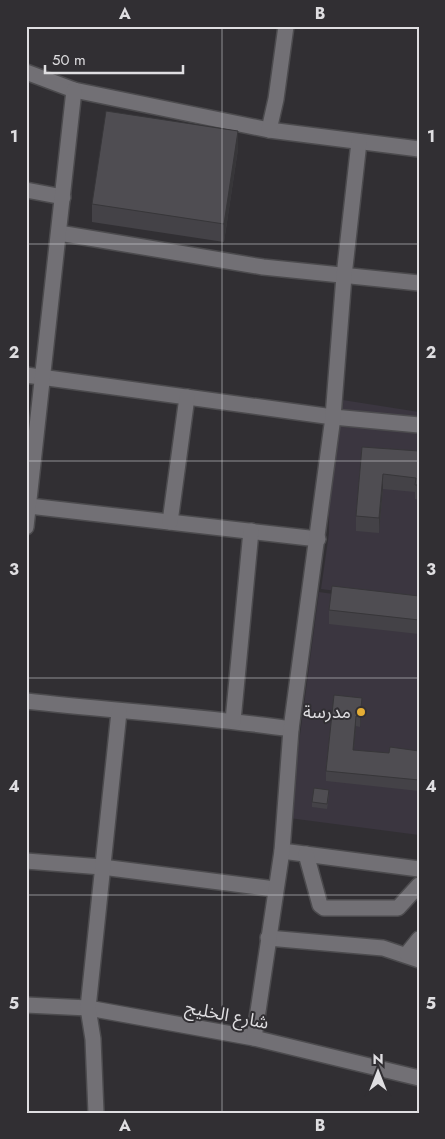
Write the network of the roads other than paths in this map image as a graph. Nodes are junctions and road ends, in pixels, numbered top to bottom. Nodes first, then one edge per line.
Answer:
1 (286, 26) edge
2 (26, 72) edge
3 (74, 90) junction
4 (269, 130) junction
5 (359, 142) junction
6 (419, 149) edge
7 (26, 190) edge
8 (63, 197) junction
9 (58, 233) junction
10 (344, 276) junction
11 (419, 283) edge
12 (26, 375) edge
13 (43, 377) junction
14 (187, 397) junction
15 (333, 417) junction
16 (419, 425) edge
17 (29, 506) junction
18 (170, 522) junction
19 (26, 527) edge
20 (251, 531) junction
21 (318, 539) junction
22 (26, 701) edge
23 (119, 712) junction
24 (233, 721) junction
25 (291, 729) junction
26 (282, 851) junction
27 (306, 854) junction
28 (26, 861) edge
29 (102, 867) junction
30 (419, 868) edge
31 (419, 885) edge
32 (276, 889) junction
33 (268, 938) junction
34 (419, 939) edge
35 (413, 957) edge
36 (26, 1005) edge
37 (88, 1008) junction
38 (254, 1038) junction
39 (419, 1078) edge
40 (96, 1113) edge

1 - 4 street
2 - 3 street
3 - 4 street
3 - 8 street
4 - 5 street
5 - 6 street
5 - 10 street
7 - 8 street
8 - 9 street
9 - 10 street
9 - 13 street
10 - 11 street
10 - 15 street
12 - 13 street
13 - 14 street
13 - 17 street
14 - 15 street
14 - 18 street
15 - 16 street
15 - 21 street
17 - 18 street
17 - 19 street
18 - 20 street
20 - 21 street
20 - 24 street
21 - 25 street
22 - 23 street
23 - 24 street
23 - 29 street
24 - 25 street
25 - 26 street
26 - 27 street
26 - 32 street
27 - 30 street
27 - 31 street
28 - 29 street
29 - 32 street
29 - 37 street
32 - 33 street
33 - 35 street
33 - 38 street
34 - 35 street
36 - 37 street, شارع الخليج
37 - 38 street, شارع الخليج
37 - 40 street
38 - 39 street, شارع الخليج

